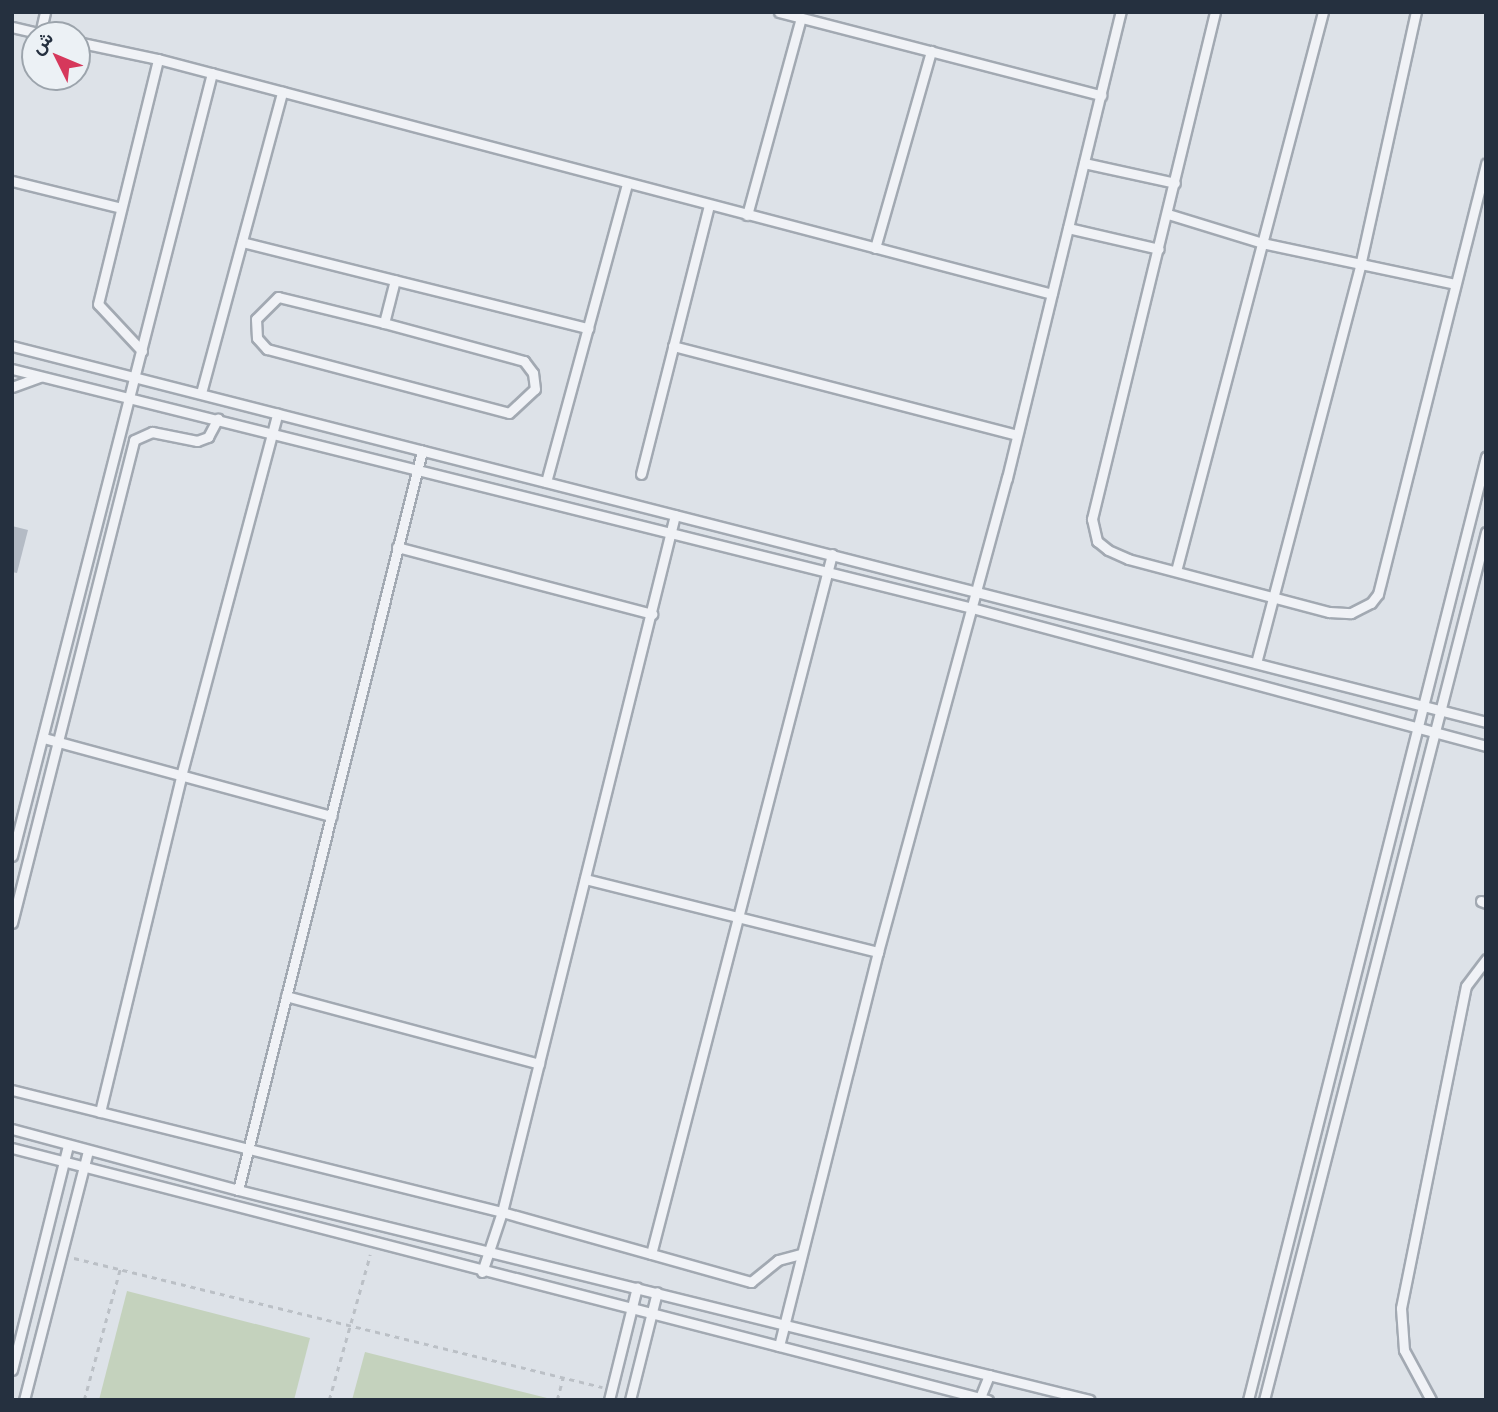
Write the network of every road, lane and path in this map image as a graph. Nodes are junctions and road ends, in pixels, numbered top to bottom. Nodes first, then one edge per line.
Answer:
1 (779, 12) edge
2 (1121, 12) edge
3 (1215, 12) edge
4 (1323, 12) edge
5 (1416, 12) edge
6 (802, 18) junction
7 (91, 45) edge
8 (931, 51) junction
9 (158, 59) junction
10 (212, 73) junction
11 (282, 92) junction
12 (1101, 95) junction
13 (1084, 163) junction
14 (1486, 163) edge
15 (12, 181) edge
16 (627, 183) junction
17 (1175, 183) junction
18 (709, 205) junction
19 (121, 208) junction
20 (1168, 214) junction
21 (747, 215) junction
22 (1068, 228) junction
23 (242, 242) junction
24 (1262, 243) junction
25 (875, 248) junction
26 (1159, 248) junction
27 (1360, 266) junction
28 (395, 280) junction
29 (1455, 284) junction
30 (1052, 294) junction
31 (384, 323) junction
32 (588, 328) junction
33 (12, 346) edge
34 (673, 346) junction
35 (142, 351) junction
36 (12, 369) edge
37 (42, 376) junction
38 (135, 376) junction
39 (12, 387) edge
40 (201, 393) junction
41 (130, 398) junction
42 (277, 414) junction
43 (218, 418) junction
44 (271, 431) junction
45 (1017, 435) junction
46 (422, 451) junction
47 (1486, 457) edge
48 (417, 468) junction
49 (641, 474) dead end
50 (546, 482) junction
51 (675, 515) junction
52 (1486, 531) edge
53 (672, 533) junction
54 (397, 547) junction
55 (832, 554) junction
56 (1176, 571) junction
57 (827, 572) junction
58 (976, 591) junction
59 (1272, 596) junction
60 (971, 608) junction
61 (652, 614) junction
62 (1256, 663) junction
63 (1423, 706) junction
64 (1440, 710) junction
65 (1486, 722) edge
66 (1416, 728) junction
67 (1433, 732) junction
68 (44, 738) junction
69 (58, 744) junction
70 (1486, 746) edge
71 (181, 776) junction
72 (332, 816) junction
73 (12, 856) edge
74 (585, 879) junction
75 (739, 918) junction
76 (12, 923) edge
77 (878, 952) junction
78 (1486, 959) edge
79 (286, 996) junction
80 (539, 1065) junction
81 (12, 1090) edge
82 (100, 1112) junction
83 (12, 1129) edge
84 (68, 1145) junction
85 (12, 1148) edge
86 (249, 1149) junction
87 (88, 1151) junction
88 (65, 1163) junction
89 (84, 1167) junction
90 (238, 1189) junction
91 (502, 1212) junction
92 (373, 1244) junction
93 (488, 1251) junction
94 (61, 1254) junction
95 (651, 1254) junction
96 (801, 1254) junction
97 (120, 1269) junction
98 (482, 1272) junction
99 (637, 1287) junction
100 (657, 1292) junction
101 (632, 1308) junction
102 (651, 1314) junction
103 (786, 1324) junction
104 (350, 1325) junction
105 (779, 1346) junction
106 (12, 1370) edge
107 (989, 1375) junction
108 (563, 1377) junction
109 (612, 1389) junction
110 (983, 1399) edge
111 (24, 1400) edge
112 (84, 1400) edge
113 (329, 1400) edge
114 (557, 1400) edge
115 (609, 1400) edge
116 (630, 1400) edge
117 (1090, 1400) edge
118 (1248, 1400) edge
119 (1264, 1400) edge
120 (1431, 1400) edge

1 - 6 lane
2 - 12 lane
3 - 17 lane
4 - 24 lane
5 - 27 lane
6 - 8 lane
6 - 21 lane
7 - 9 lane
8 - 12 lane
8 - 25 lane
9 - 10 lane
9 - 19 lane
10 - 11 lane
10 - 35 lane
11 - 16 lane
11 - 23 lane
12 - 13 lane
13 - 17 lane
13 - 22 lane
14 - 29 lane
15 - 19 lane
16 - 18 lane
16 - 32 lane
17 - 20 lane
18 - 21 lane
18 - 34 lane
19 - 35 lane
20 - 24 lane
20 - 26 lane
21 - 25 lane
22 - 26 lane
22 - 30 lane
23 - 28 lane
23 - 40 lane
24 - 27 lane
24 - 56 lane
25 - 30 lane
26 - 56 lane
27 - 29 lane
27 - 59 lane
28 - 31 lane
28 - 32 lane
29 - 59 lane
30 - 45 lane
31 - 31 lane
32 - 50 lane
33 - 38 lane
34 - 45 lane
34 - 49 lane
35 - 38 lane
36 - 37 lane
37 - 39 lane
37 - 41 lane
38 - 40 lane
38 - 41 lane
40 - 42 lane
41 - 43 lane
41 - 68 lane
42 - 44 lane
42 - 46 lane
43 - 44 lane
43 - 69 lane
44 - 48 lane
44 - 71 lane
45 - 58 lane
46 - 48 lane
46 - 50 lane
47 - 63 lane
48 - 53 lane
48 - 54 lane
50 - 51 lane
51 - 53 lane
51 - 55 lane
52 - 64 lane
53 - 57 lane
53 - 61 lane
54 - 61 lane
54 - 72 lane
55 - 57 lane
55 - 58 lane
56 - 59 lane
57 - 60 lane
57 - 75 lane
58 - 60 lane
58 - 62 lane
59 - 62 lane
60 - 66 lane
60 - 77 lane
61 - 74 lane
62 - 63 lane
63 - 64 lane
63 - 66 lane
64 - 65 lane
64 - 67 lane
66 - 67 lane
66 - 118 lane
67 - 70 lane
67 - 119 lane
68 - 69 lane
68 - 73 lane
69 - 71 lane
69 - 76 lane
71 - 72 lane
71 - 82 lane
72 - 79 lane
74 - 75 lane
74 - 80 lane
75 - 77 lane
75 - 95 lane
77 - 96 lane
78 - 120 lane
79 - 80 lane
79 - 86 lane
80 - 91 lane
81 - 82 lane
82 - 86 lane
83 - 84 lane
84 - 87 lane
84 - 88 lane
85 - 88 lane
86 - 90 lane
86 - 91 lane
87 - 89 lane
87 - 90 lane
88 - 89 lane
88 - 106 lane
89 - 92 lane
89 - 94 lane
90 - 93 lane
91 - 93 lane
91 - 95 lane
92 - 98 lane
92 - 104 path
93 - 98 lane
93 - 99 lane
94 - 97 path
94 - 111 lane
95 - 96 lane
96 - 103 lane
97 - 104 path
97 - 112 path
98 - 101 lane
99 - 100 lane
99 - 101 lane
100 - 102 lane
100 - 103 lane
101 - 102 lane
101 - 109 lane
102 - 105 lane
102 - 116 lane
103 - 105 lane
103 - 107 lane
104 - 108 path
104 - 113 path
105 - 110 lane
107 - 110 lane
107 - 117 lane
108 - 109 path
108 - 114 path
109 - 115 lane

